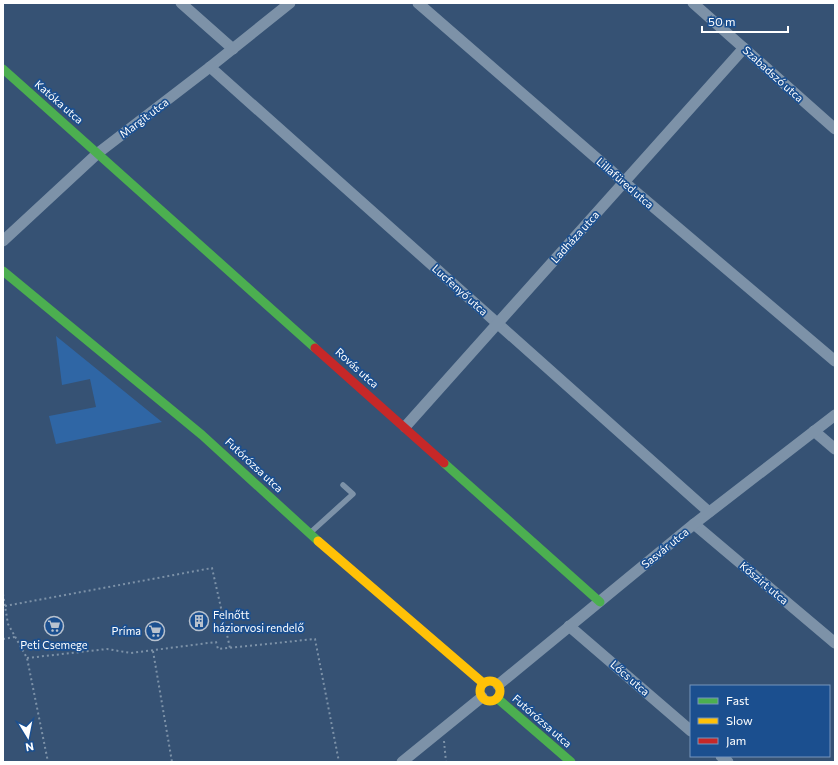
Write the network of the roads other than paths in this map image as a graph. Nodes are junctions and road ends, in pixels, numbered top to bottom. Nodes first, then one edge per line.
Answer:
1 (181, 3) edge
2 (290, 3) edge
3 (418, 3) edge
4 (693, 3) edge
5 (744, 48) junction
6 (234, 49) junction
7 (210, 67) junction
8 (3, 69) edge
9 (835, 130) edge
10 (98, 153) junction
11 (624, 182) junction
12 (3, 241) edge
13 (3, 271) edge
14 (498, 323) junction
15 (835, 361) edge
16 (835, 415) edge
17 (405, 427) junction
18 (814, 431) junction
19 (835, 449) edge
20 (343, 485) dead end
21 (709, 512) junction
22 (694, 524) junction
23 (309, 533) junction
24 (600, 602) junction
25 (569, 626) junction
26 (835, 643) edge
27 (483, 683) junction
28 (498, 685) junction
29 (482, 697) junction
30 (497, 698) junction
31 (690, 729) edge
32 (402, 762) edge
33 (571, 762) edge

1 - 6 street
2 - 6 street, Margit utca
3 - 11 street, Lillafüred utca
4 - 5 street, Szabadszó utca
5 - 9 street, Szabadszó utca
5 - 11 street, Ladháza utca
6 - 7 street, Margit utca
7 - 10 street, Margit utca
7 - 14 street, Lucfenyő utca
8 - 10 street, Katóka utca
10 - 12 street, Margit utca
10 - 17 street, Rovás utca
11 - 14 street, Ladháza utca
11 - 15 street, Lillafüred utca
13 - 23 street, Futórózsa utca
14 - 17 street, Ladháza utca
14 - 21 street, Lucfenyő utca
16 - 18 street, Sasvár utca
17 - 24 street, Rovás utca
18 - 19 street
18 - 21 street, Sasvár utca
20 - 23 lane
21 - 22 street, Sasvár utca
22 - 24 street, Sasvár utca
22 - 26 street, Kőszirt utca
23 - 27 street, Futórózsa utca
24 - 25 street, Sasvár utca
25 - 28 street, Sasvár utca
25 - 31 street, Lőcs utca
27 - 28 street
27 - 29 street
28 - 30 street
29 - 30 street
29 - 32 street
30 - 33 street, Futórózsa utca

